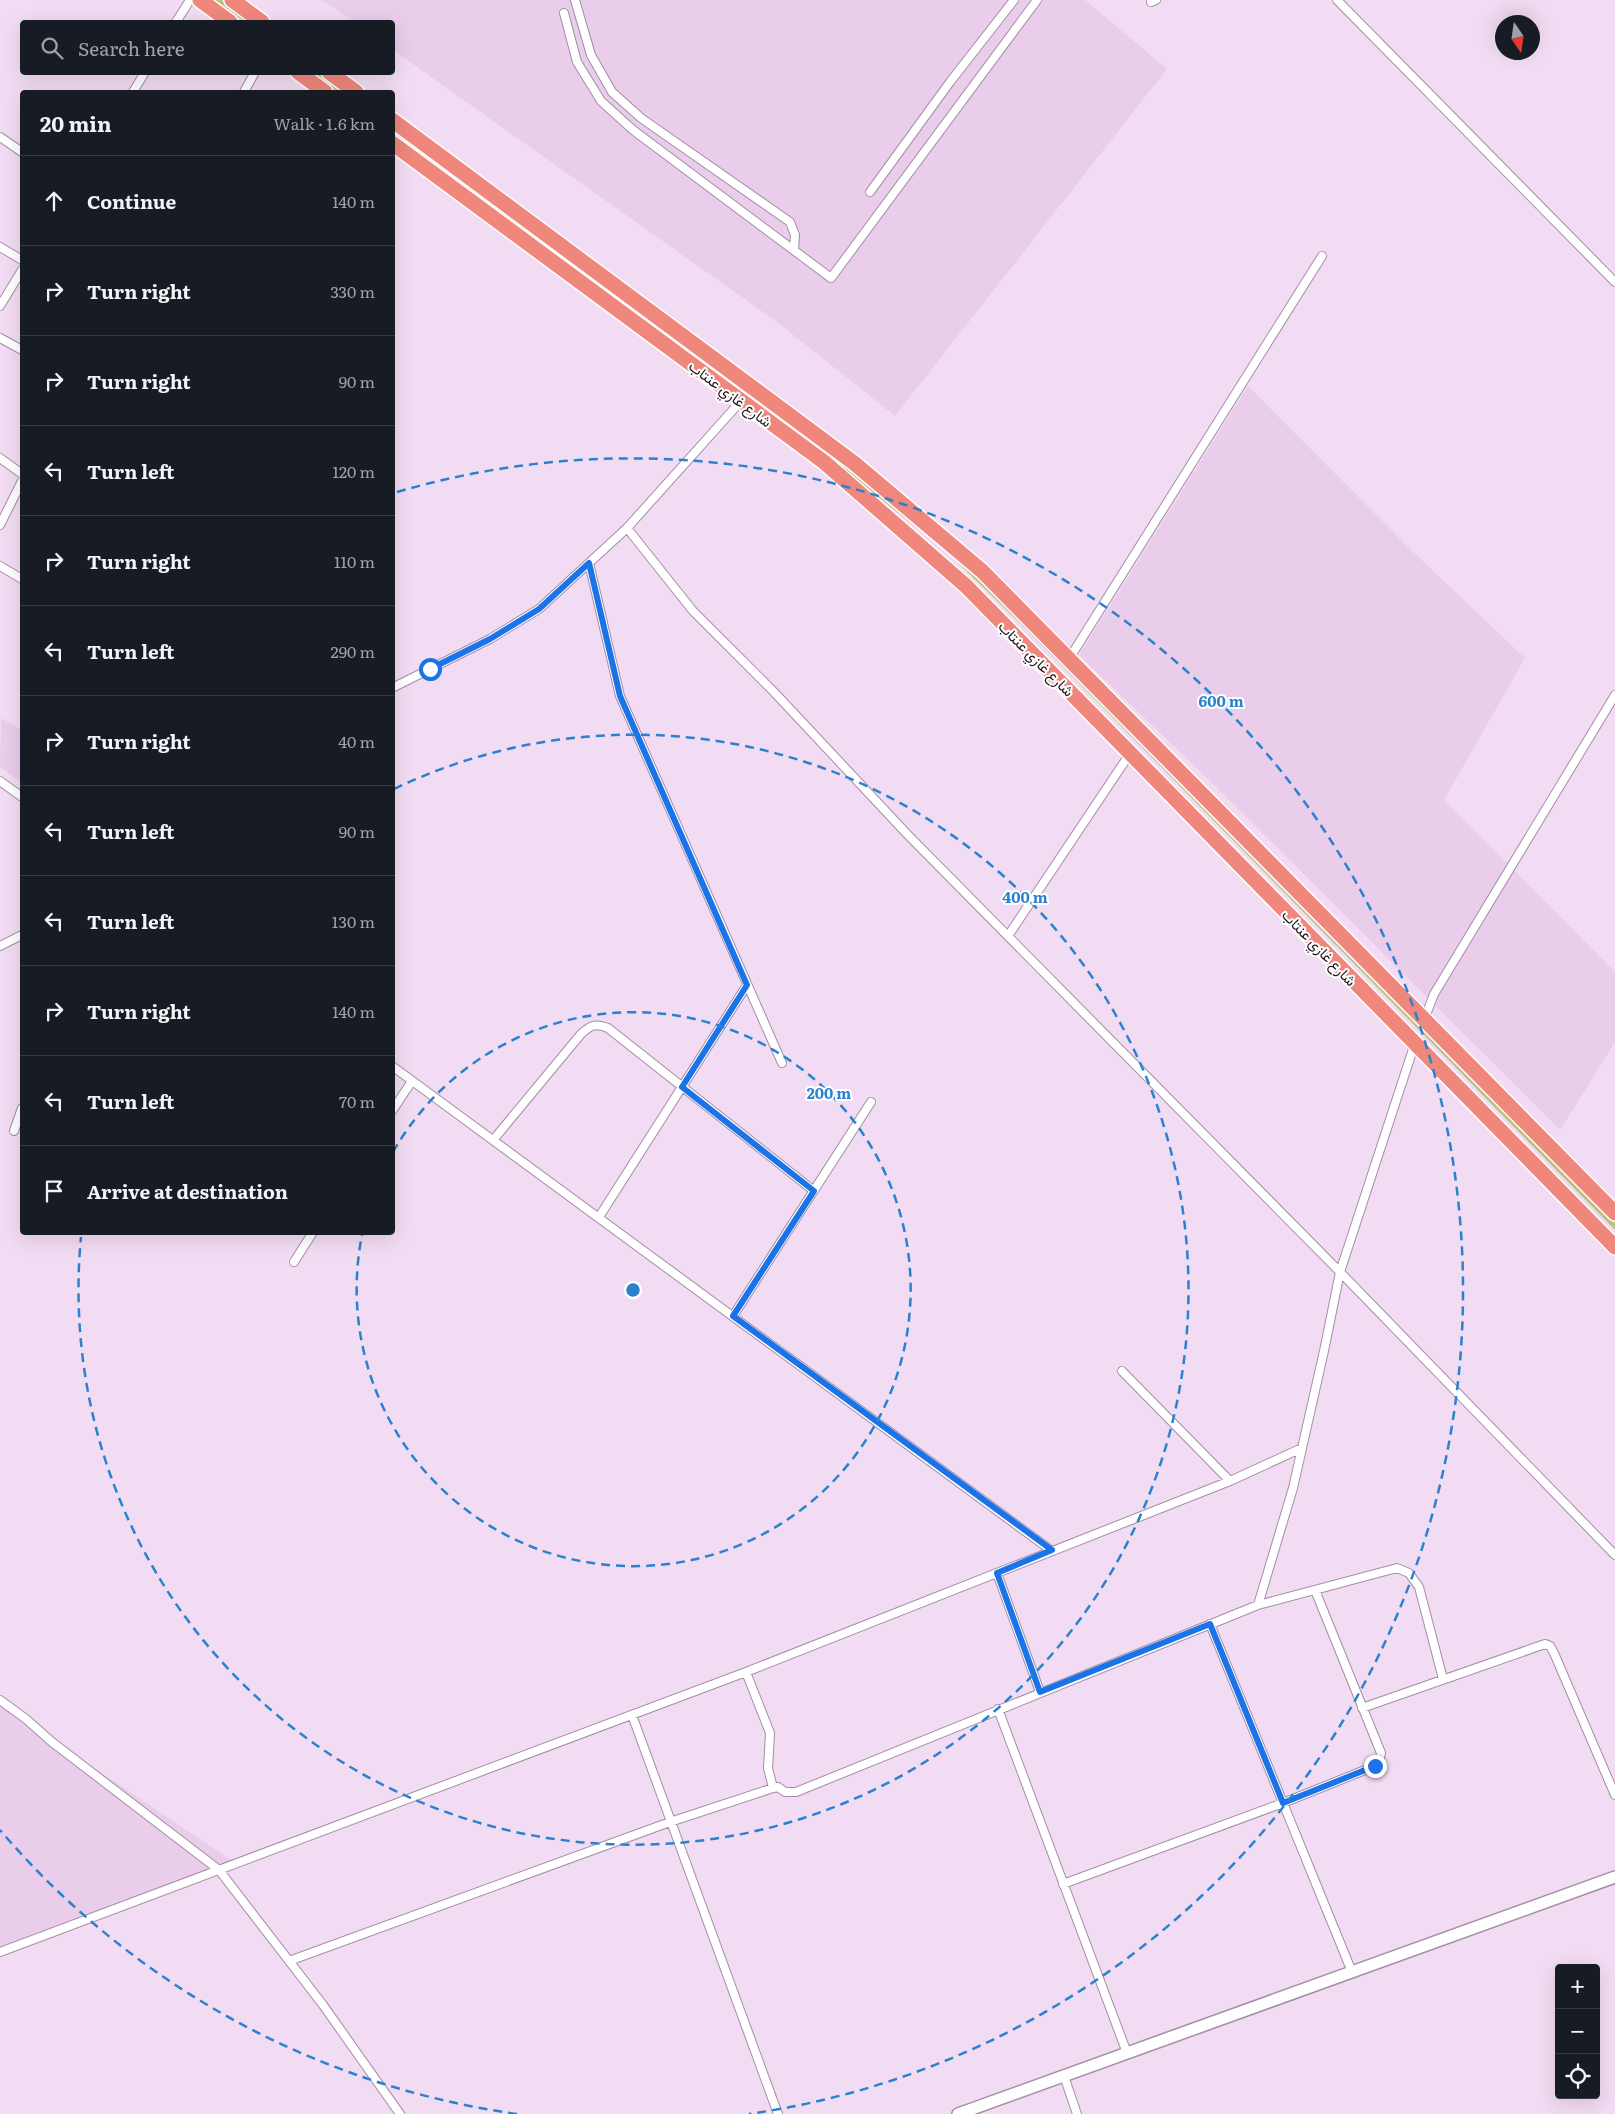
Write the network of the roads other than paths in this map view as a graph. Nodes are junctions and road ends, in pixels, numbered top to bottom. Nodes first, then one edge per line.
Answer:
1 (190, 0) edge
2 (200, 0) edge
3 (232, 0) edge
4 (575, 0) edge
5 (1014, 0) edge
6 (1038, 0) edge
7 (1337, 0) edge
8 (564, 13) dead end
9 (177, 20) edge
10 (227, 20) edge
11 (259, 20) edge
12 (143, 75) edge
13 (253, 75) edge
14 (302, 75) edge
15 (333, 75) edge
16 (134, 90) edge
17 (245, 90) edge
18 (322, 90) edge
19 (353, 90) edge
20 (395, 122) edge
21 (0, 137) edge
22 (395, 145) edge
23 (20, 151) edge
24 (482, 187) junction
25 (870, 192) dead end
26 (471, 201) junction
27 (0, 247) edge
28 (794, 250) junction
29 (1322, 256) dead end
30 (20, 259) edge
31 (20, 273) edge
32 (1615, 282) edge
33 (0, 306) edge
34 (0, 338) edge
35 (20, 349) edge
36 (740, 400) junction
37 (0, 458) edge
38 (20, 473) edge
39 (20, 485) edge
40 (0, 525) edge
41 (627, 528) junction
42 (589, 563) junction
43 (0, 566) edge
44 (20, 577) edge
45 (1069, 659) junction
46 (395, 686) edge
47 (1615, 694) edge
48 (1130, 752) junction
49 (0, 781) edge
50 (20, 796) edge
51 (20, 936) edge
52 (1008, 936) junction
53 (0, 946) edge
54 (747, 985) junction
55 (1424, 1020) junction
56 (1415, 1043) junction
57 (782, 1064) dead end
58 (395, 1068) edge
59 (412, 1081) junction
60 (682, 1087) junction
61 (871, 1102) dead end
62 (395, 1106) edge
63 (20, 1114) edge
64 (14, 1131) dead end
65 (494, 1139) junction
66 (814, 1191) junction
67 (1615, 1213) edge
68 (599, 1217) junction
69 (311, 1235) edge
70 (1615, 1247) edge
71 (294, 1262) dead end
72 (1340, 1272) junction
73 (733, 1316) junction
74 (1122, 1371) dead end
75 (1302, 1448) junction
76 (1230, 1481) junction
77 (1052, 1550) junction
78 (1615, 1555) edge
79 (997, 1573) junction
80 (1315, 1590) junction
81 (1258, 1605) junction
82 (1210, 1624) junction
83 (746, 1672) junction
84 (1444, 1678) junction
85 (1040, 1692) junction
86 (0, 1700) edge
87 (1362, 1708) junction
88 (998, 1710) junction
89 (632, 1715) junction
90 (773, 1788) junction
91 (1615, 1795) edge
92 (1283, 1803) junction
93 (670, 1822) junction
94 (219, 1870) junction
95 (1615, 1877) edge
96 (1063, 1884) junction
97 (2, 1950) edge
98 (290, 1961) junction
99 (1352, 1972) junction
100 (1127, 2053) junction
101 (1064, 2076) junction
102 (400, 2114) edge
103 (778, 2114) edge
104 (958, 2114) edge
105 (1077, 2114) edge

1 - 9 street
2 - 10 highway
3 - 11 highway
4 - 28 street
5 - 25 street
6 - 28 street
7 - 32 street
8 - 28 street
12 - 16 street
13 - 17 street
14 - 18 highway
15 - 19 highway
20 - 24 highway
21 - 23 street
22 - 26 highway, شارع غازي عنتاب
24 - 26 highway
24 - 45 highway
26 - 36 highway, شارع غازي عنتاب
27 - 30 street
29 - 45 street
31 - 33 street
34 - 35 street
36 - 41 street
36 - 48 highway, شارع غازي عنتاب
37 - 38 street
39 - 40 street
41 - 42 street
41 - 52 street
42 - 46 street
42 - 54 street
43 - 44 street
45 - 55 highway
47 - 55 street
48 - 52 street
48 - 56 highway, شارع غازي عنتاب
49 - 50 street
51 - 53 street
52 - 72 street
54 - 57 street
54 - 60 street
55 - 67 highway
56 - 70 highway, شارع غازي عنتاب
56 - 72 street
58 - 59 street
59 - 62 street
59 - 65 street
60 - 65 street
60 - 66 street
60 - 68 street
61 - 66 street
63 - 64 street
65 - 68 street
66 - 73 street
68 - 73 street
69 - 71 street
72 - 75 street
72 - 78 street
73 - 77 street
74 - 76 street
75 - 76 street
75 - 81 street
76 - 77 street
77 - 79 street
79 - 83 street
79 - 85 street
80 - 81 street
80 - 84 street
80 - 87 street
81 - 82 street
82 - 85 street
82 - 92 street
83 - 89 street
83 - 90 street
84 - 87 street
84 - 91 street
85 - 88 street
86 - 94 street
87 - 92 street
88 - 90 street
88 - 96 street
89 - 93 street
89 - 94 street
90 - 93 street
92 - 96 street
92 - 99 street
93 - 98 street
93 - 103 street
94 - 97 street
94 - 98 street
95 - 99 street
96 - 100 street
98 - 102 street
99 - 100 street
100 - 101 street
101 - 104 street
101 - 105 street

